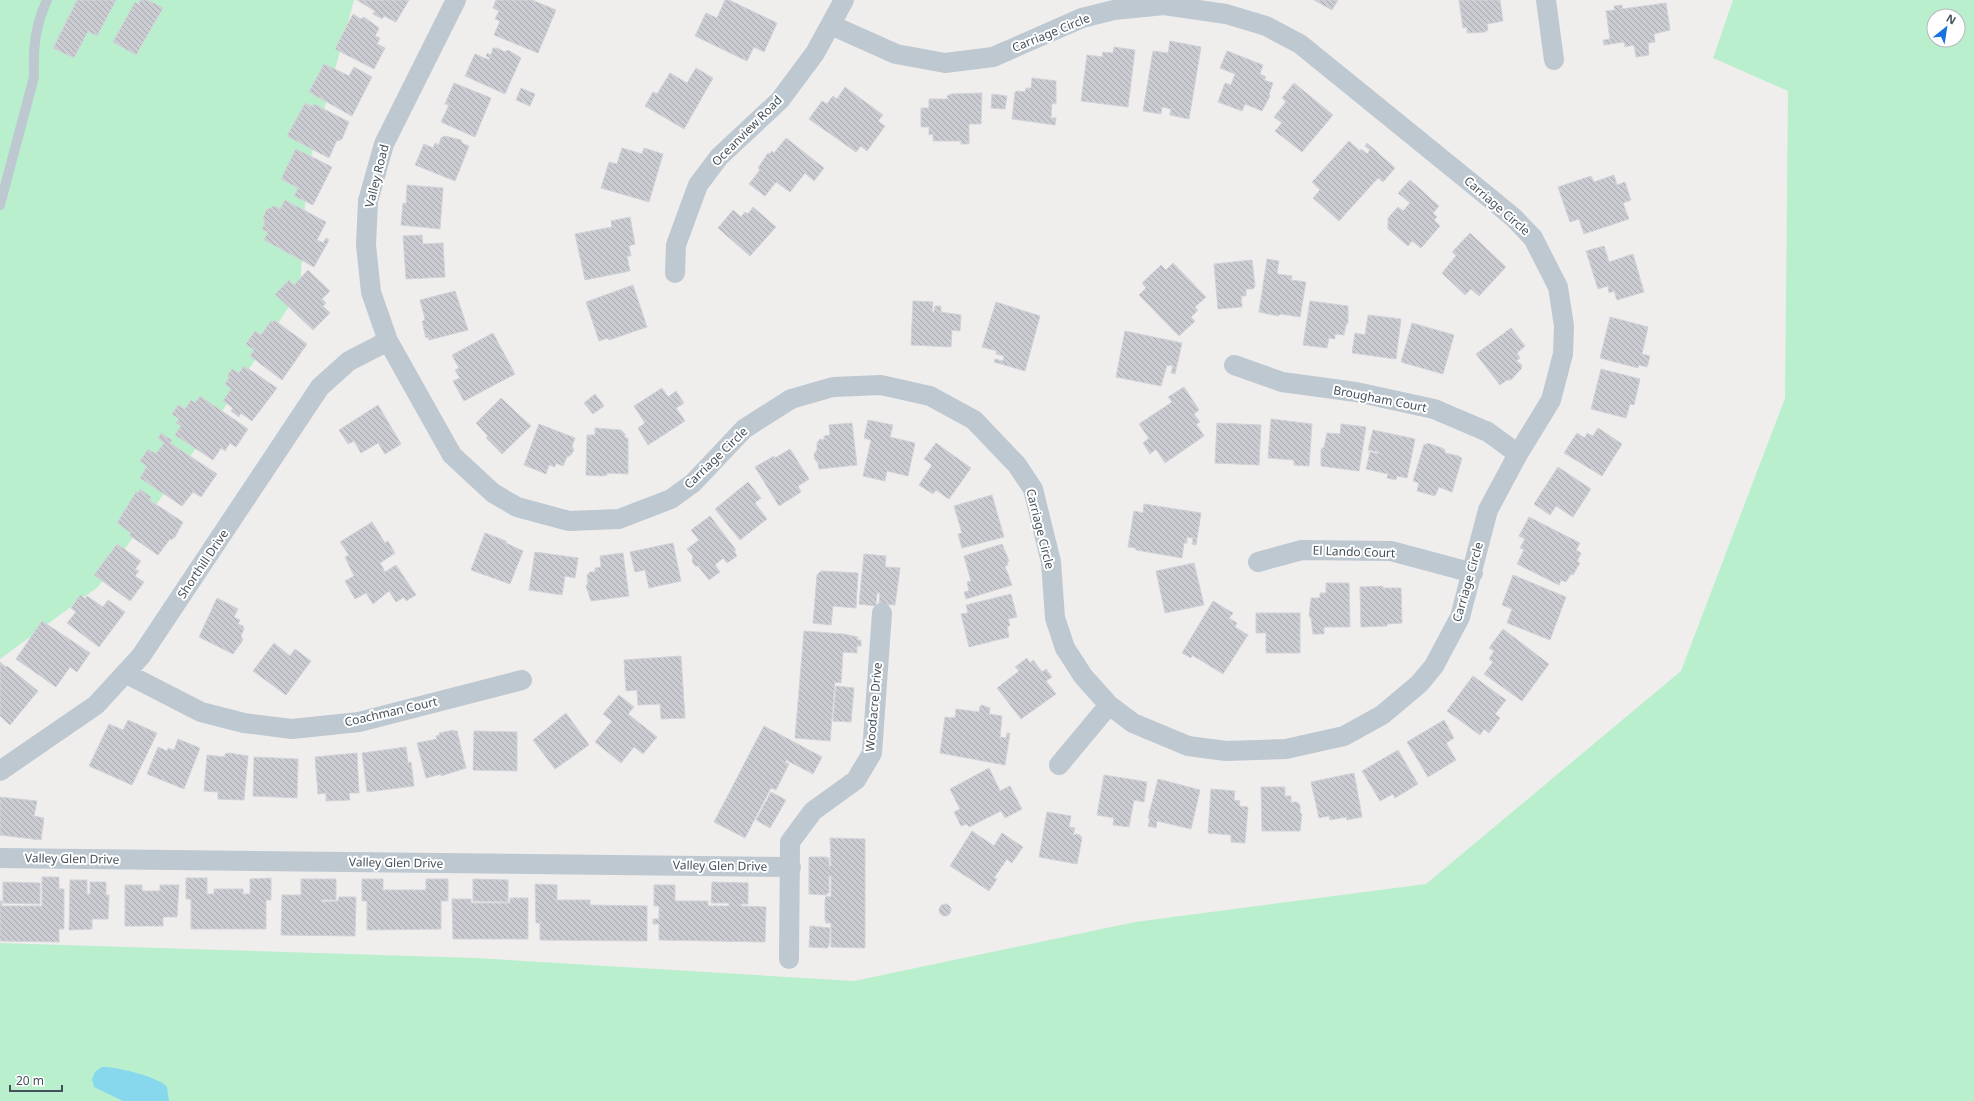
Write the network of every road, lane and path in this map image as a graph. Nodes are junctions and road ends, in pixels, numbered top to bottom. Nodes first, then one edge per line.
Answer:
1 (48, 0) edge
2 (456, 0) edge
3 (844, 0) edge
4 (1546, 0) edge
5 (831, 25) junction
6 (1554, 60) dead end
7 (0, 205) edge
8 (676, 273) dead end
9 (388, 341) junction
10 (1234, 365) dead end
11 (1518, 454) junction
12 (1258, 562) dead end
13 (1473, 573) junction
14 (882, 613) dead end
15 (125, 673) junction
16 (522, 680) dead end
17 (1109, 705) junction
18 (1059, 765) dead end
19 (0, 771) edge
20 (0, 858) edge
21 (791, 867) junction
22 (789, 959) dead end

1 - 7 lane
2 - 9 street, Valley Road
3 - 5 street, Oceanview Road
4 - 6 street
5 - 8 street, Oceanview Road
5 - 11 street, Carriage Circle
9 - 15 street, Shorthill Drive
9 - 17 street, Carriage Circle
10 - 11 street, Brougham Court
11 - 13 street, Carriage Circle
12 - 13 street, El Lando Court
13 - 17 street, Carriage Circle
14 - 21 street, Woodacre Drive
15 - 16 street, Coachman Court
15 - 19 street, Shorthill Drive
17 - 18 street
20 - 21 street, Valley Glen Drive
21 - 22 street, Woodacre Drive

